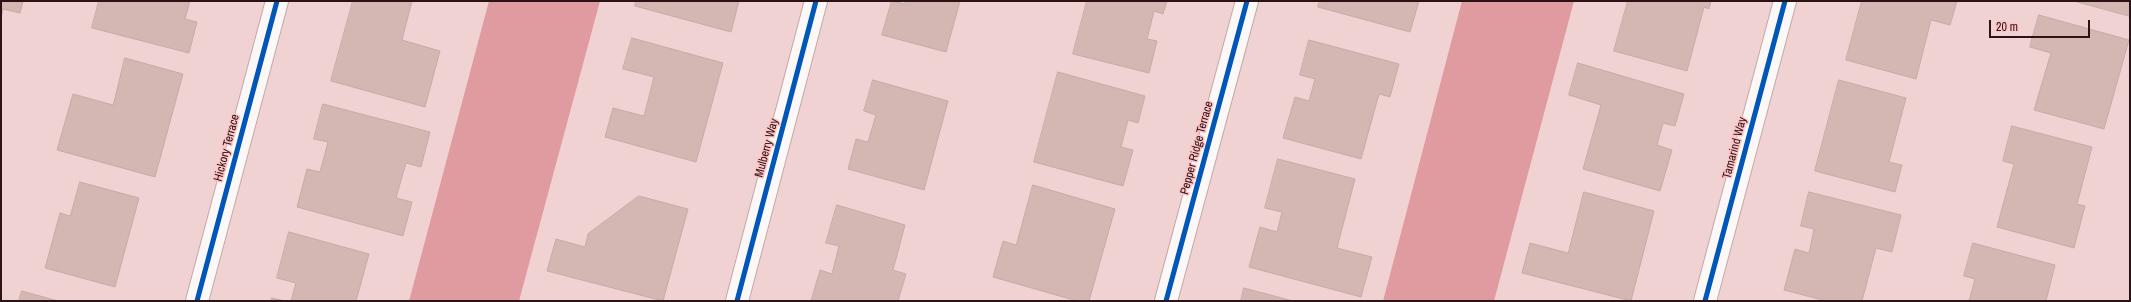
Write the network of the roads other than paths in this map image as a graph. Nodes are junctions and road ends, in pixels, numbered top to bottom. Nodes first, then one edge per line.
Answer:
1 (277, 1) edge
2 (816, 1) edge
3 (1247, 1) edge
4 (1784, 1) edge
5 (197, 301) edge
6 (737, 301) edge
7 (1166, 301) edge
8 (1705, 301) edge

1 - 5 street, Hickory Terrace
2 - 6 street, Mulberry Way
3 - 7 street, Pepper Ridge Terrace
4 - 8 street, Tamarind Way

